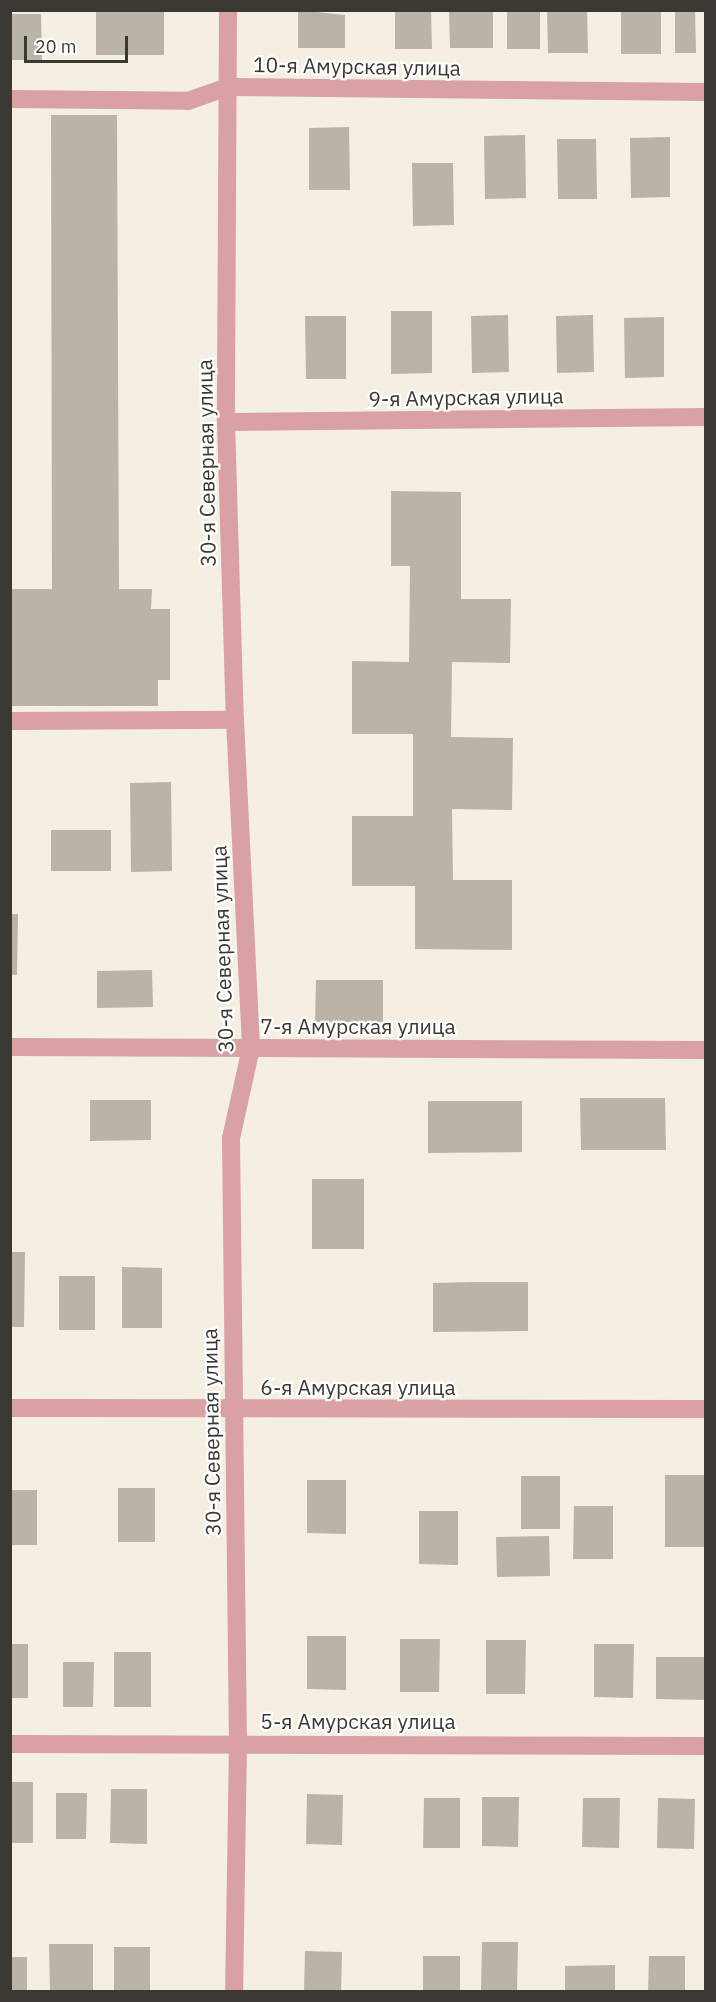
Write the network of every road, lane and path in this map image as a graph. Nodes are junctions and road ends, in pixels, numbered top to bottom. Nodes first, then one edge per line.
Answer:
1 (228, 10) edge
2 (228, 87) junction
3 (705, 92) edge
4 (10, 99) edge
5 (705, 417) edge
6 (226, 422) junction
7 (235, 720) junction
8 (10, 721) edge
9 (10, 1047) edge
10 (251, 1048) junction
11 (705, 1050) edge
12 (10, 1408) edge
13 (705, 1409) edge
14 (235, 1410) junction
15 (238, 1743) junction
16 (10, 1744) edge
17 (705, 1746) edge
18 (234, 1992) edge

1 - 2 street, 30-я Северная улица
2 - 3 street, 10-я Амурская улица
2 - 4 street, 10-я Амурская улица
2 - 6 street, 30-я Северная улица
5 - 6 street, 9-я Амурская улица
6 - 7 street, 30-я Северная улица
7 - 8 street
7 - 10 street, 30-я Северная улица
9 - 10 street, 7-я Амурская улица
10 - 11 street, 7-я Амурская улица
10 - 14 street, 30-я Северная улица
12 - 14 street, 6-я Амурская улица
13 - 14 street, 6-я Амурская улица
14 - 15 street, 30-я Северная улица
15 - 16 street, 5-я Амурская улица
15 - 17 street, 5-я Амурская улица
15 - 18 street, 30-я Северная улица

